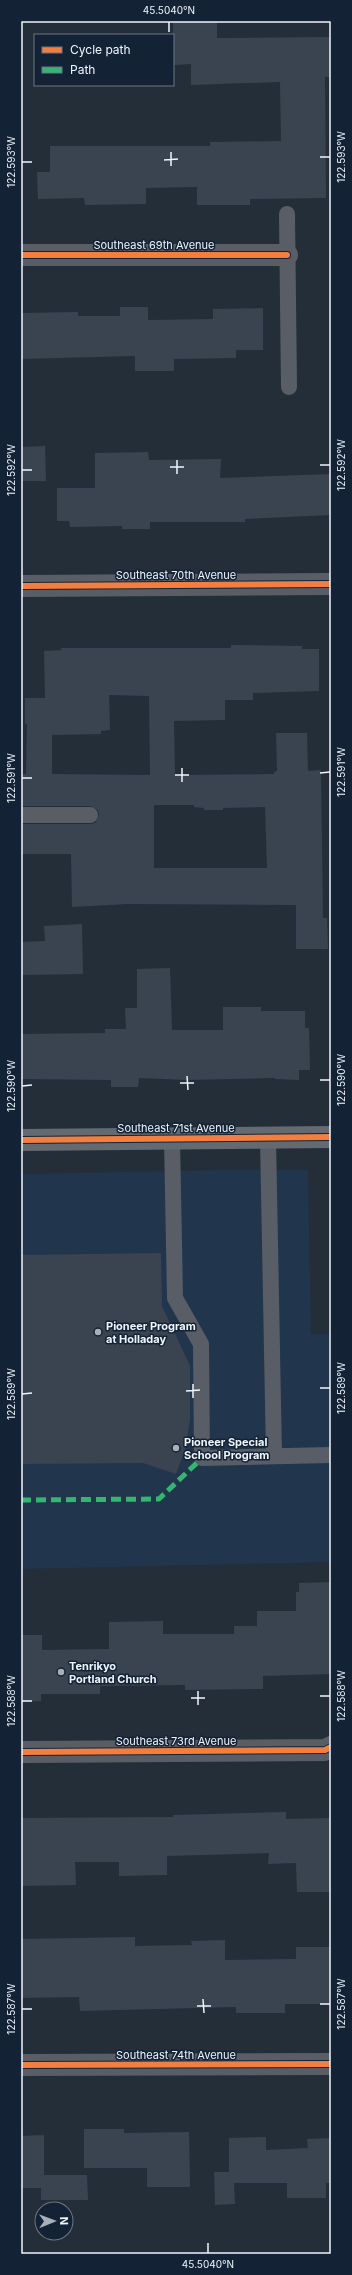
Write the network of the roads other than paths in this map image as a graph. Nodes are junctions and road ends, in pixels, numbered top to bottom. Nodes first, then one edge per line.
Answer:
1 (286, 214) dead end
2 (21, 255) edge
3 (287, 255) junction
4 (289, 387) dead end
5 (331, 584) edge
6 (21, 586) edge
7 (21, 815) edge
8 (90, 815) dead end
9 (331, 1137) edge
10 (172, 1138) junction
11 (268, 1138) junction
12 (21, 1140) edge
13 (331, 1455) edge
14 (274, 1456) junction
15 (331, 1747) edge
16 (21, 1752) edge
17 (331, 2064) edge
18 (21, 2065) edge

1 - 3 lane
2 - 3 street, Southeast 69th Avenue
3 - 4 lane
5 - 6 street, Southeast 70th Avenue
7 - 8 lane
9 - 11 street, Southeast 71st Avenue
10 - 11 street, Southeast 71st Avenue
10 - 12 street, Southeast 71st Avenue
10 - 14 lane
11 - 14 lane
13 - 14 lane
15 - 16 street, Southeast 73rd Avenue
17 - 18 street, Southeast 74th Avenue

